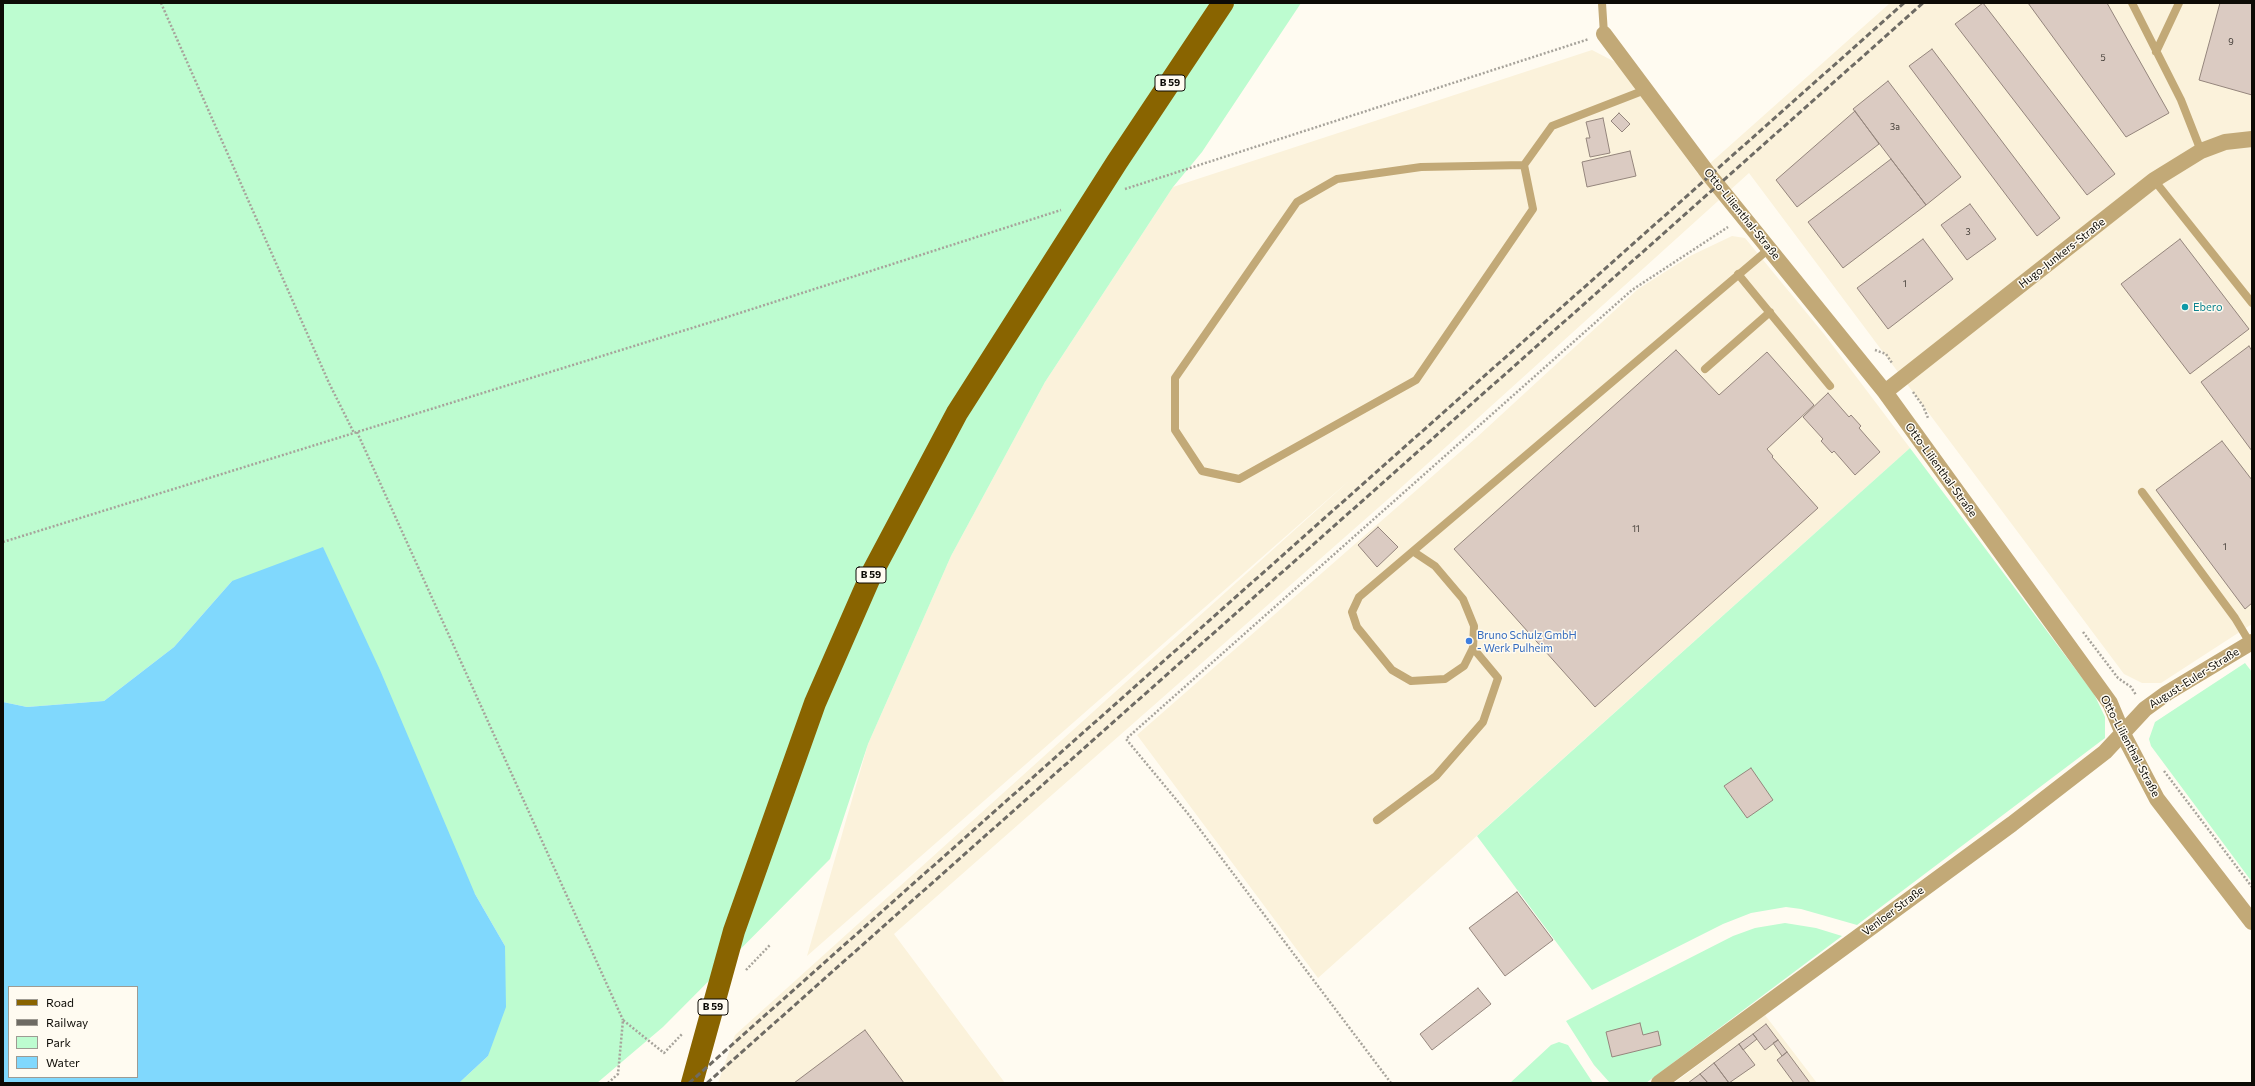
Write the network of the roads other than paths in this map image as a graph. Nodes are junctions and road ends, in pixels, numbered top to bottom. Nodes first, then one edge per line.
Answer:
1 (1223, 3) edge
2 (1602, 3) edge
3 (2132, 3) edge
4 (2179, 3) edge
5 (1604, 34) joint
6 (2156, 52) junction
7 (1645, 90) junction
8 (2252, 139) edge
9 (2201, 151) junction
10 (1524, 165) junction
11 (2154, 180) junction
12 (1770, 248) junction
13 (1738, 274) junction
14 (2252, 303) edge
15 (1770, 312) junction
16 (1705, 369) dead end
17 (1830, 386) dead end
18 (1885, 392) junction
19 (2142, 492) dead end
20 (1414, 552) junction
21 (2251, 643) edge
22 (1473, 648) junction
23 (2123, 734) junction
24 (1376, 820) dead end
25 (2252, 922) edge
26 (692, 1083) edge
27 (1659, 1083) edge

1 - 26 main road, B 59
2 - 5 lane
3 - 6 lane
4 - 6 lane
5 - 7 street, Otto-Lilienthal-Straße
6 - 9 lane
7 - 10 lane
7 - 12 street, Otto-Lilienthal-Straße
8 - 9 street, Hugo-Junkers-Straße
9 - 11 street, Hugo-Junkers-Straße
10 - 10 lane
11 - 14 lane
11 - 18 street, Hugo-Junkers-Straße
12 - 13 lane
12 - 18 street, Otto-Lilienthal-Straße
13 - 15 lane
13 - 20 lane
15 - 16 lane
15 - 17 lane
18 - 23 street, Otto-Lilienthal-Straße
19 - 21 lane
20 - 22 lane
20 - 22 lane
21 - 23 street, August-Euler-Straße
22 - 24 lane
23 - 25 street, Otto-Lilienthal-Straße
23 - 27 street, Venloer Straße

